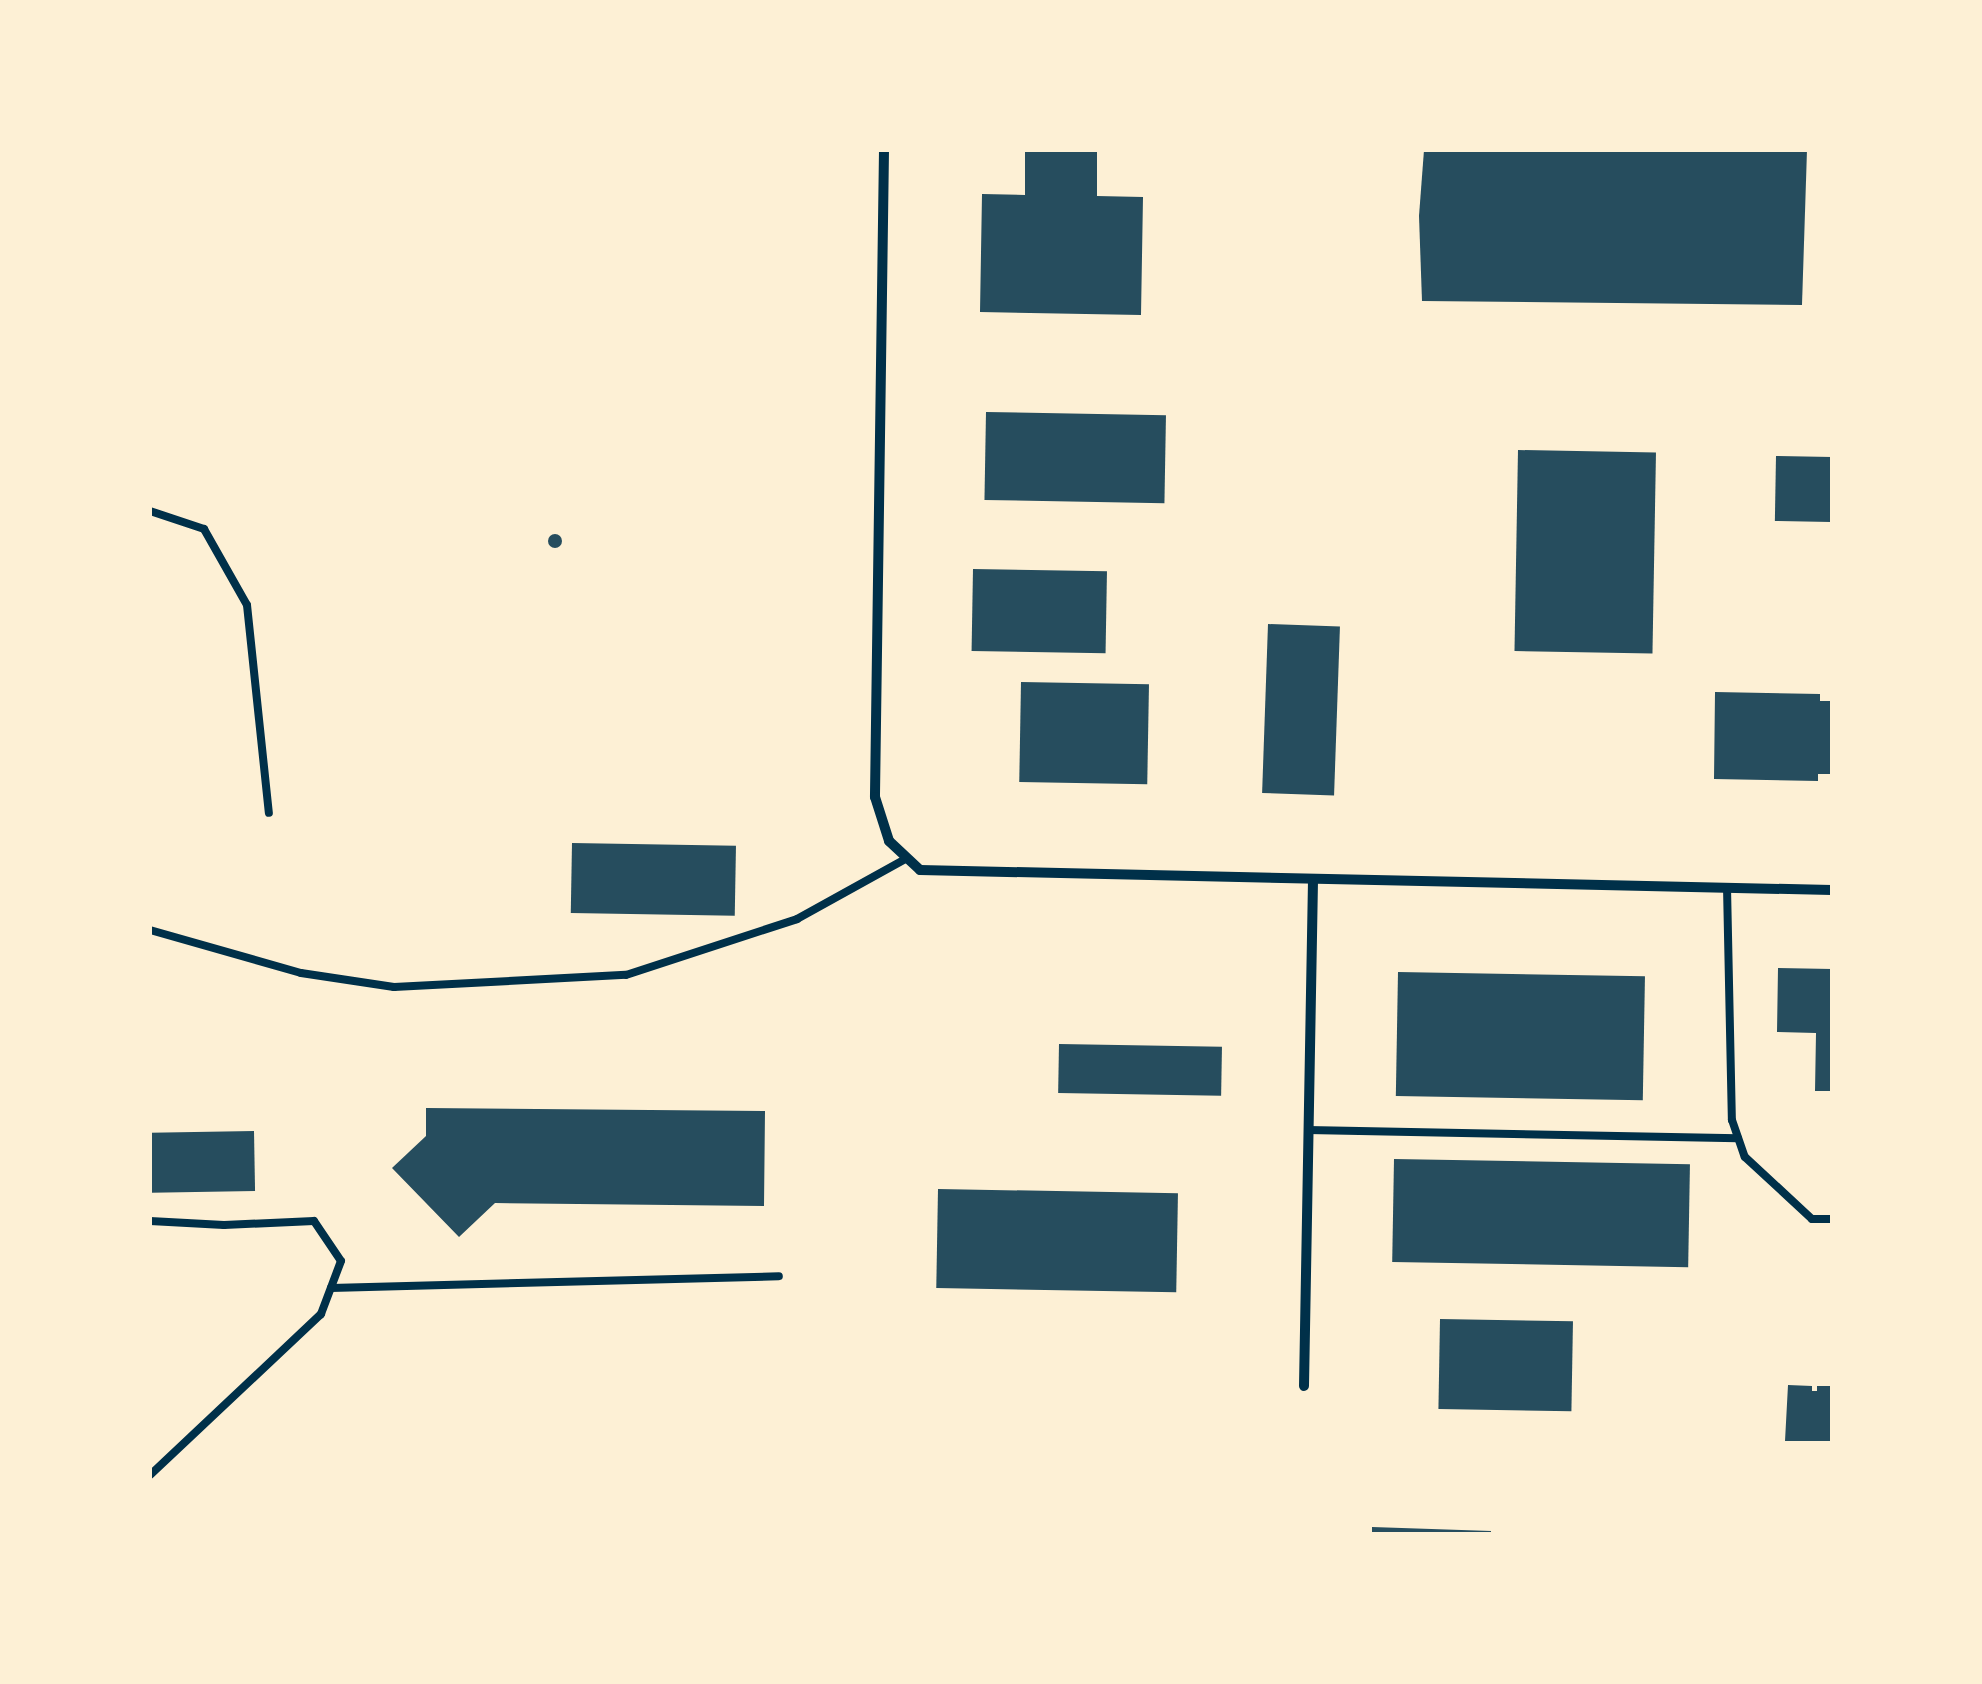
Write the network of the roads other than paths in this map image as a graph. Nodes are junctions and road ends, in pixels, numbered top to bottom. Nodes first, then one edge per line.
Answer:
1 (884, 150) edge
2 (150, 510) edge
3 (269, 814) dead end
4 (907, 858) junction
5 (1312, 879) junction
6 (1728, 887) junction
7 (1832, 890) edge
8 (150, 930) edge
9 (1308, 1130) junction
10 (1738, 1138) junction
11 (1832, 1219) edge
12 (150, 1222) edge
13 (780, 1276) dead end
14 (331, 1288) junction
15 (1304, 1386) dead end
16 (150, 1475) edge

1 - 4 street
2 - 3 lane
4 - 5 street
4 - 8 lane
5 - 6 street
5 - 9 street
6 - 7 street
6 - 10 lane
9 - 10 lane
9 - 15 street
10 - 11 lane
12 - 14 lane
13 - 14 lane
14 - 16 lane

